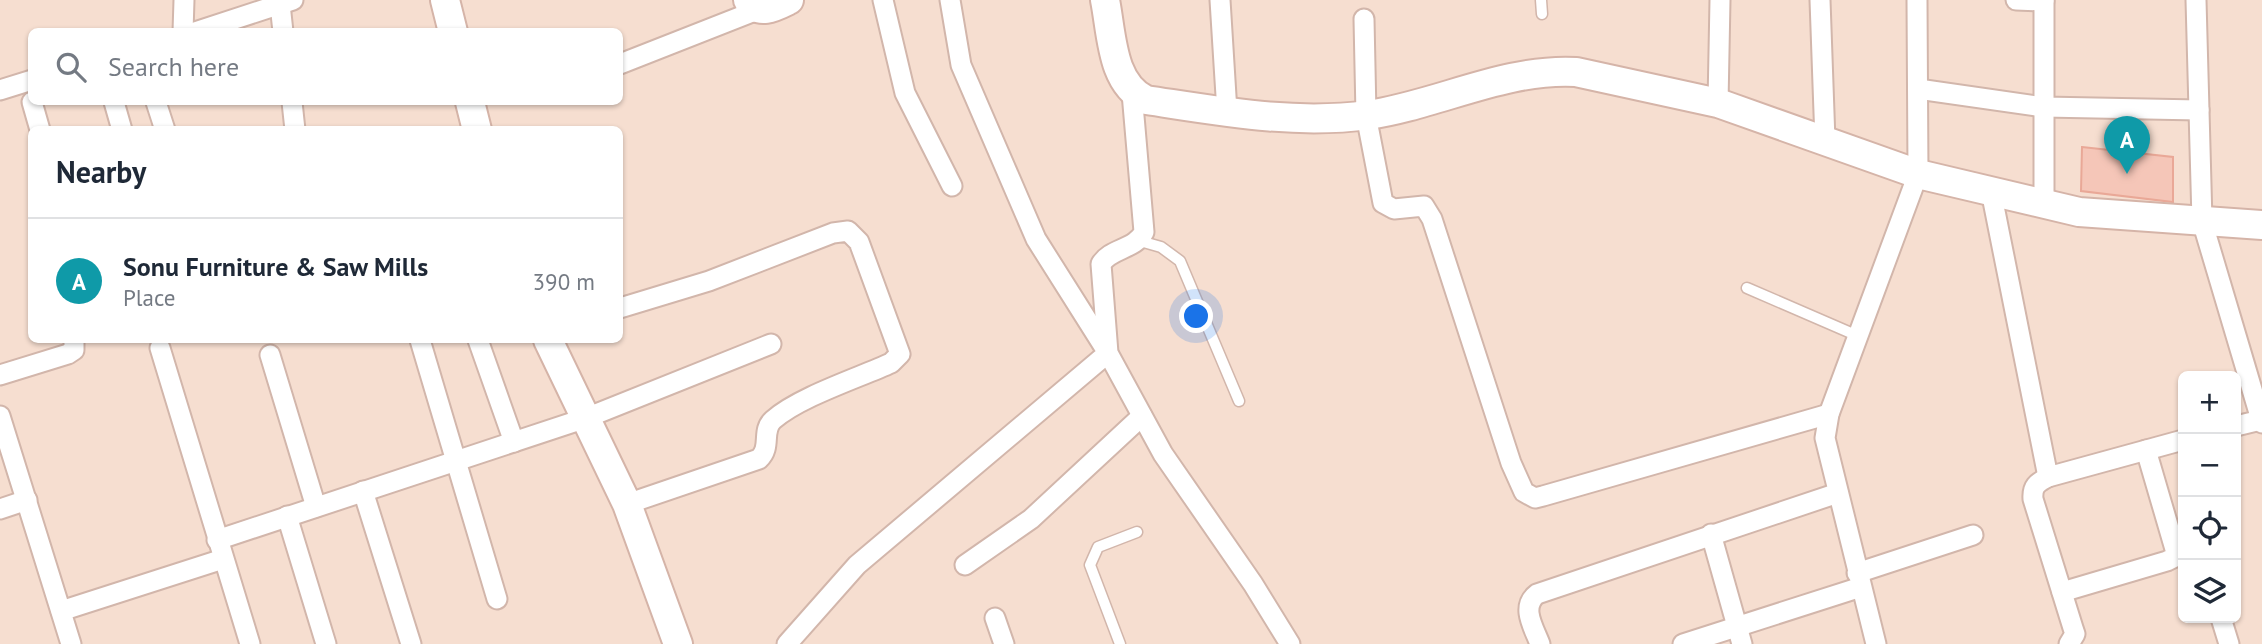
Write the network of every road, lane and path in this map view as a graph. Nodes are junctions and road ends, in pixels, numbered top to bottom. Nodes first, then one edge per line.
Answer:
1 (184, 0) edge
2 (445, 0) edge
3 (789, 0) edge
4 (883, 0) edge
5 (950, 0) edge
6 (1105, 0) edge
7 (1220, 0) edge
8 (1541, 0) edge
9 (1720, 0) edge
10 (1820, 0) edge
11 (1917, 0) edge
12 (2016, 0) edge
13 (2044, 0) edge
14 (2196, 0) edge
15 (287, 2) edge
16 (754, 5) edge
17 (1542, 14) dead end
18 (1364, 19) dead end
19 (183, 28) edge
20 (207, 28) edge
21 (284, 28) edge
22 (452, 28) edge
23 (623, 63) edge
24 (1918, 89) junction
25 (0, 90) edge
26 (28, 91) edge
27 (1132, 93) junction
28 (1718, 103) junction
29 (34, 105) edge
30 (115, 105) edge
31 (157, 105) edge
32 (292, 105) edge
33 (471, 105) edge
34 (2044, 107) junction
35 (2199, 110) junction
36 (1227, 112) junction
37 (1366, 115) junction
38 (39, 126) edge
39 (121, 126) edge
40 (164, 126) edge
41 (295, 126) edge
42 (476, 126) edge
43 (1825, 141) junction
44 (1918, 174) junction
45 (953, 186) dead end
46 (1991, 191) junction
47 (2044, 204) junction
48 (2202, 221) junction
49 (2262, 225) edge
50 (1140, 241) junction
51 (1747, 288) dead end
52 (623, 307) edge
53 (1858, 336) junction
54 (74, 343) edge
55 (421, 343) edge
56 (479, 343) edge
57 (549, 343) edge
58 (771, 345) dead end
59 (160, 348) dead end
60 (1108, 353) junction
61 (270, 355) dead end
62 (0, 375) edge
63 (1239, 401) dead end
64 (1829, 414) junction
65 (0, 416) edge
66 (1142, 416) junction
67 (586, 418) junction
68 (2262, 421) edge
69 (2241, 425) edge
70 (2178, 441) edge
71 (514, 442) junction
72 (2146, 450) junction
73 (457, 460) junction
74 (2048, 477) junction
75 (363, 491) junction
76 (1838, 493) junction
77 (27, 500) junction
78 (626, 504) junction
79 (316, 507) junction
80 (0, 509) edge
81 (288, 516) junction
82 (1137, 532) dead end
83 (1711, 534) junction
84 (1973, 535) dead end
85 (217, 540) junction
86 (223, 559) junction
87 (965, 565) dead end
88 (1859, 580) junction
89 (2062, 592) junction
90 (497, 599) dead end
91 (61, 611) junction
92 (995, 618) dead end
93 (2223, 623) edge
94 (1740, 635) edge
95 (71, 644) edge
96 (250, 644) edge
97 (326, 644) edge
98 (411, 644) edge
99 (678, 644) edge
100 (787, 644) edge
101 (1004, 644) edge
102 (1120, 644) edge
103 (1290, 644) edge
104 (1540, 644) edge
105 (1683, 644) edge
106 (1876, 644) edge
107 (2069, 644) edge
108 (2229, 644) edge

1 - 19 street
2 - 22 street
3 - 16 street
4 - 45 street
5 - 60 street
6 - 27 street
7 - 36 street
8 - 17 lane
9 - 28 street
10 - 43 street
11 - 24 street
12 - 13 street
13 - 34 street
14 - 35 street
15 - 20 street
15 - 21 street
16 - 23 street
18 - 37 street
24 - 34 street
24 - 44 street
25 - 26 street
27 - 36 street
27 - 50 street
28 - 37 street
28 - 43 street
29 - 38 street
30 - 39 street
31 - 40 street
32 - 41 street
33 - 42 street
34 - 35 street
34 - 47 street
35 - 48 street
36 - 37 street
37 - 64 street
43 - 44 street
44 - 46 street
44 - 53 street
46 - 47 street
46 - 74 street
47 - 48 street
48 - 49 street
48 - 68 street
50 - 60 street
50 - 63 lane
51 - 53 lane
52 - 78 street
53 - 64 street
54 - 62 street
55 - 73 street
56 - 71 street
57 - 67 street
58 - 67 street
59 - 85 street
60 - 66 street
60 - 100 street
61 - 79 street
64 - 76 street
65 - 77 street
66 - 87 street
66 - 103 street
67 - 71 street
67 - 78 street
68 - 69 street
70 - 72 street
71 - 73 street
72 - 74 street
72 - 89 street
73 - 75 street
73 - 90 street
74 - 89 street
75 - 79 street
75 - 98 street
76 - 83 street
76 - 88 street
77 - 80 street
77 - 91 street
78 - 99 street
79 - 81 street
81 - 85 street
81 - 97 street
82 - 102 lane
83 - 94 street
83 - 104 street
84 - 88 street
85 - 86 street
86 - 91 street
86 - 96 street
88 - 94 street
88 - 106 street
89 - 107 street
91 - 95 street
92 - 101 street
93 - 108 street
94 - 105 street

